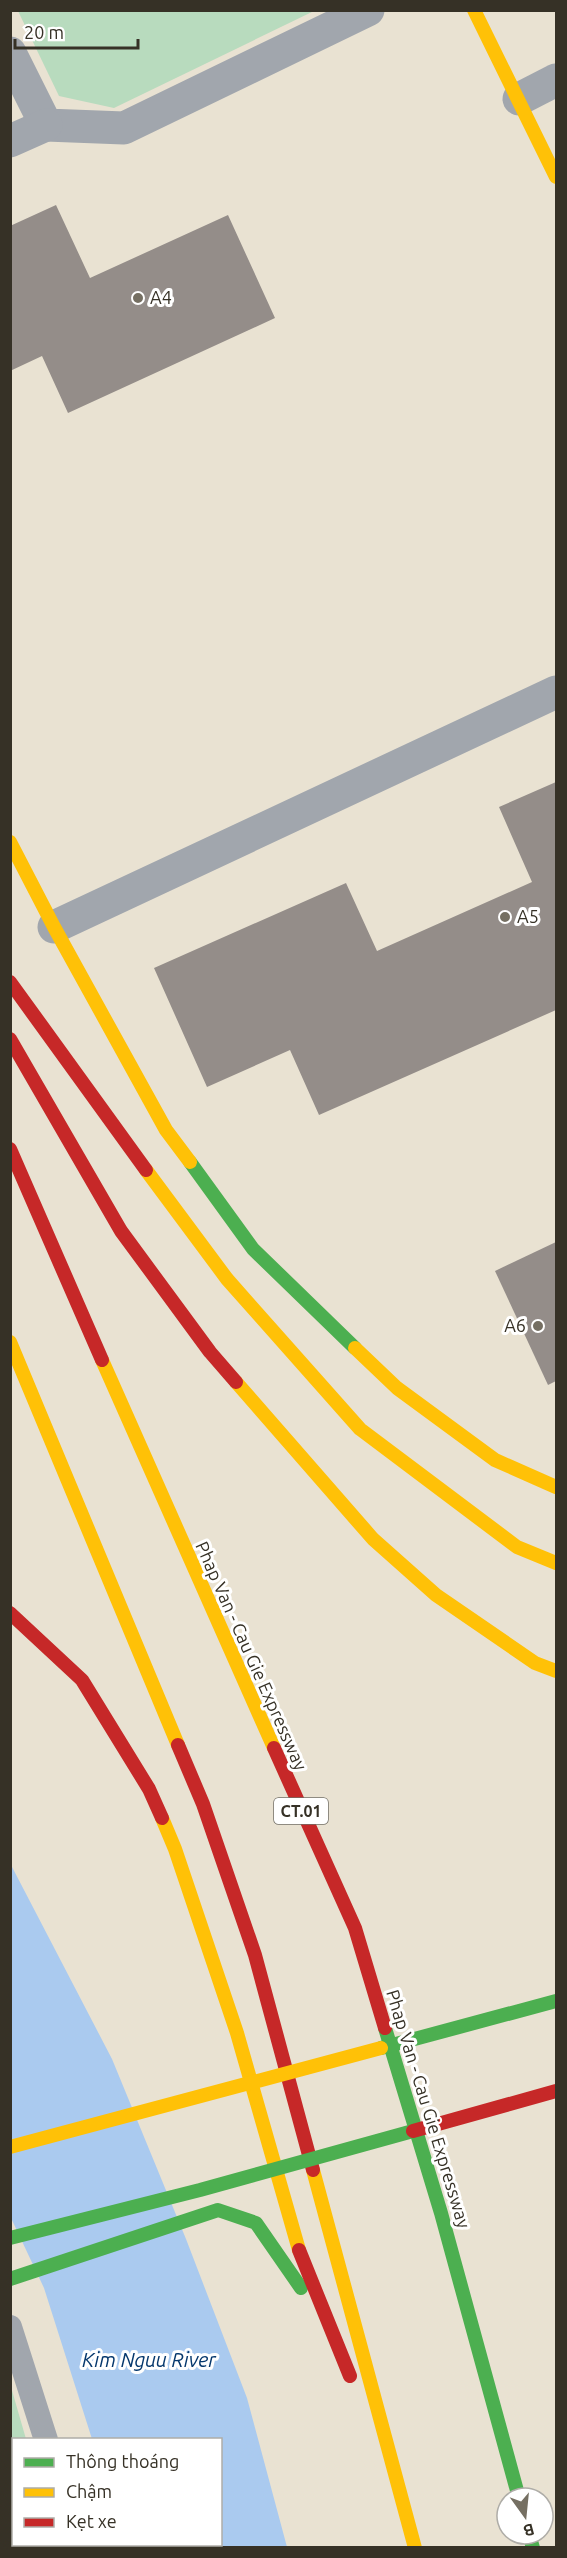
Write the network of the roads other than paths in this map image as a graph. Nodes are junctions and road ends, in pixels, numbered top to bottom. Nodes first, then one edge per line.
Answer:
1 (368, 10) edge
2 (474, 10) edge
3 (10, 53) edge
4 (556, 80) edge
5 (519, 99) junction
6 (46, 125) junction
7 (10, 141) edge
8 (556, 177) edge
9 (556, 692) edge
10 (10, 842) edge
11 (54, 927) junction
12 (10, 982) edge
13 (10, 1038) edge
14 (10, 1149) edge
15 (10, 1342) edge
16 (556, 1487) edge
17 (556, 1563) edge
18 (10, 1614) edge
19 (556, 1671) edge
20 (556, 2001) edge
21 (556, 2091) edge
22 (10, 2146) edge
23 (10, 2238) edge
24 (10, 2278) edge
25 (10, 2327) edge
26 (333, 2335) junction
27 (46, 2438) edge
28 (516, 2486) edge
29 (405, 2512) junction
30 (415, 2547) edge

1 - 6 street
2 - 5 main road
3 - 6 street
4 - 5 street
5 - 8 main road
6 - 7 street
9 - 11 street
10 - 11 main road
11 - 16 main road
12 - 17 main road
13 - 19 main road
14 - 28 main road, Phap Van - Cau Gie Expressway / CT.01
15 - 29 main road
18 - 26 main road
20 - 22 main road, bridge
21 - 23 main road, bridge
24 - 26 main road
25 - 27 lane
26 - 29 main road
29 - 30 main road

